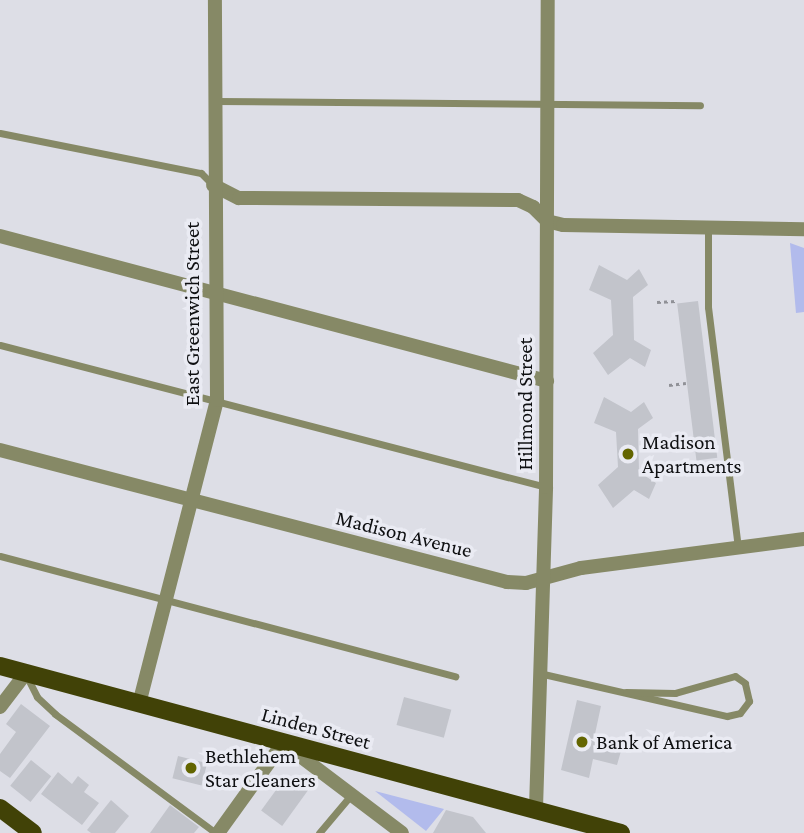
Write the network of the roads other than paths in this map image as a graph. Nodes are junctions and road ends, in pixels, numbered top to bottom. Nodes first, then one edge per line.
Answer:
1 (215, 0) edge
2 (548, 0) edge
3 (215, 101) junction
4 (548, 104) junction
5 (700, 104) dead end
6 (0, 133) edge
7 (213, 185) junction
8 (547, 221) junction
9 (709, 225) junction
10 (804, 229) edge
11 (0, 236) edge
12 (216, 295) junction
13 (0, 345) edge
14 (547, 381) junction
15 (217, 400) junction
16 (0, 450) edge
17 (546, 487) junction
18 (193, 502) junction
19 (804, 540) edge
20 (738, 547) junction
21 (0, 556) edge
22 (541, 577) junction
23 (167, 598) junction
24 (0, 666) edge
25 (26, 673) junction
26 (539, 673) junction
27 (455, 676) dead end
28 (626, 692) junction
29 (139, 704) junction
30 (0, 707) edge
31 (283, 743) junction
32 (351, 795) junction
33 (0, 808) edge
34 (536, 808) junction
35 (33, 833) edge
36 (217, 833) edge
37 (319, 833) edge
38 (402, 833) edge
39 (621, 833) edge

1 - 3 street, East Greenwich Street
2 - 4 street, Hillmond Street
3 - 4 lane
3 - 7 street, East Greenwich Street
4 - 5 lane
4 - 8 street, Hillmond Street
6 - 7 lane
7 - 8 street
7 - 12 street, East Greenwich Street
8 - 9 street
8 - 14 street, Hillmond Street
9 - 10 street
9 - 20 lane
11 - 12 street
12 - 14 street
12 - 15 street, East Greenwich Street
13 - 15 lane
14 - 17 street, Hillmond Street
15 - 17 lane
15 - 18 street, East Greenwich Street
16 - 18 street, Madison Avenue
17 - 22 street, Hillmond Street
18 - 22 street, Madison Avenue
18 - 23 street, East Greenwich Street
19 - 20 street, Madison Avenue
20 - 22 street, Madison Avenue
21 - 23 lane
22 - 26 street, Hillmond Street
23 - 27 lane
23 - 29 street, East Greenwich Street
24 - 25 main road, Linden Street
25 - 29 main road, Linden Street
25 - 30 street
25 - 36 lane
26 - 28 lane
26 - 34 street, Hillmond Street
28 - 28 lane
29 - 31 main road, Linden Street
31 - 32 street
31 - 34 main road, Linden Street
31 - 36 street
32 - 37 lane
32 - 38 street
33 - 35 main road
34 - 39 main road, Linden Street

